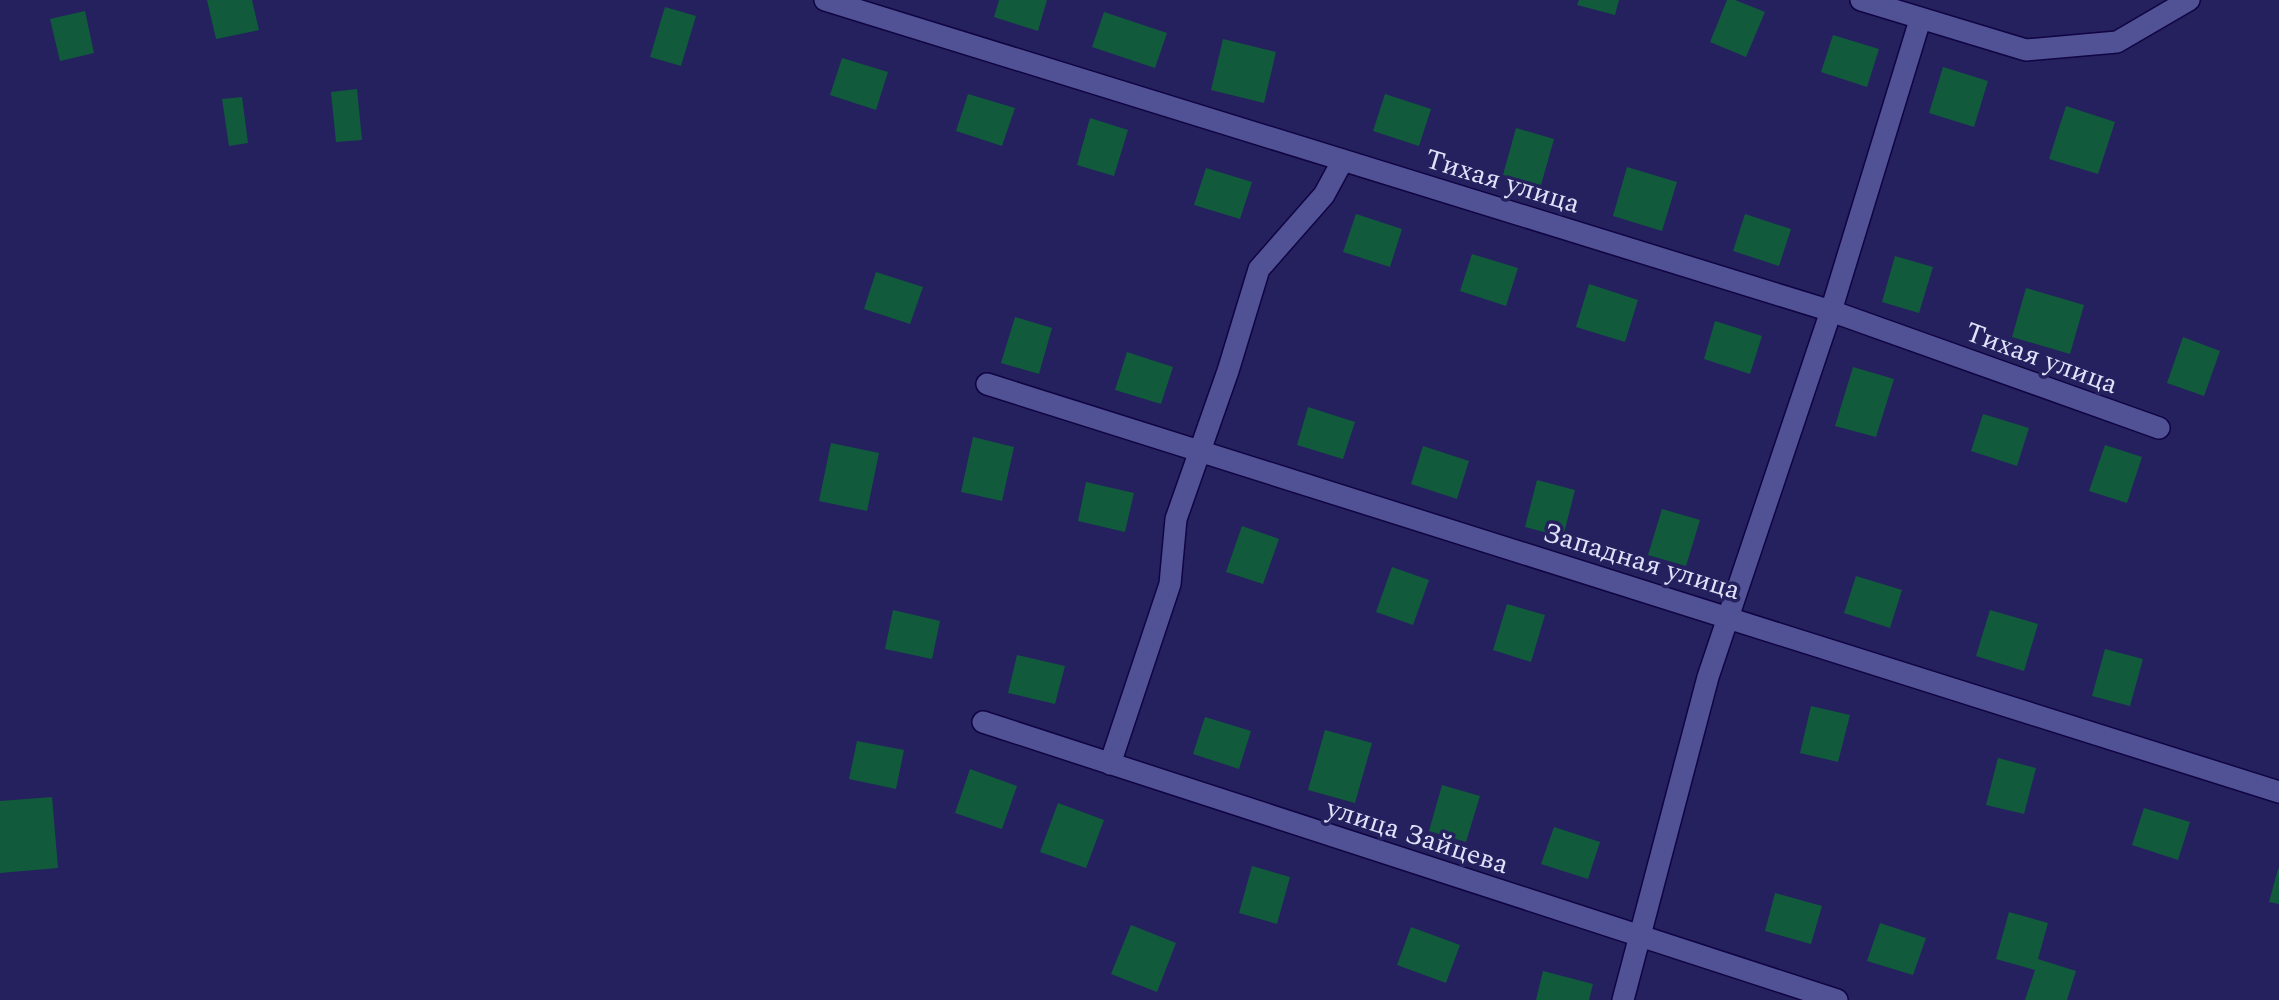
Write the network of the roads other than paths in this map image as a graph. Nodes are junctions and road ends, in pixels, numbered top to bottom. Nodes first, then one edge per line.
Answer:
1 (825, 0) edge
2 (1861, 0) edge
3 (2189, 0) edge
4 (1920, 20) junction
5 (1343, 160) junction
6 (1831, 311) junction
7 (987, 384) dead end
8 (2159, 428) dead end
9 (1199, 451) junction
10 (1729, 617) junction
11 (983, 722) dead end
12 (1110, 764) junction
13 (2279, 792) edge
14 (1638, 937) junction
15 (1623, 1000) edge
16 (1837, 1000) edge

1 - 5 street, Тихая улица
2 - 4 street
3 - 4 street
4 - 6 street
5 - 6 street, Тихая улица
5 - 9 street
6 - 8 street, Тихая улица
6 - 10 street
7 - 9 street, Западная улица
9 - 10 street, Западная улица
9 - 12 street
10 - 13 street, Западная улица
10 - 14 street
11 - 12 street, улица Зайцева
12 - 14 street, улица Зайцева
14 - 15 street
14 - 16 street, улица Зайцева

